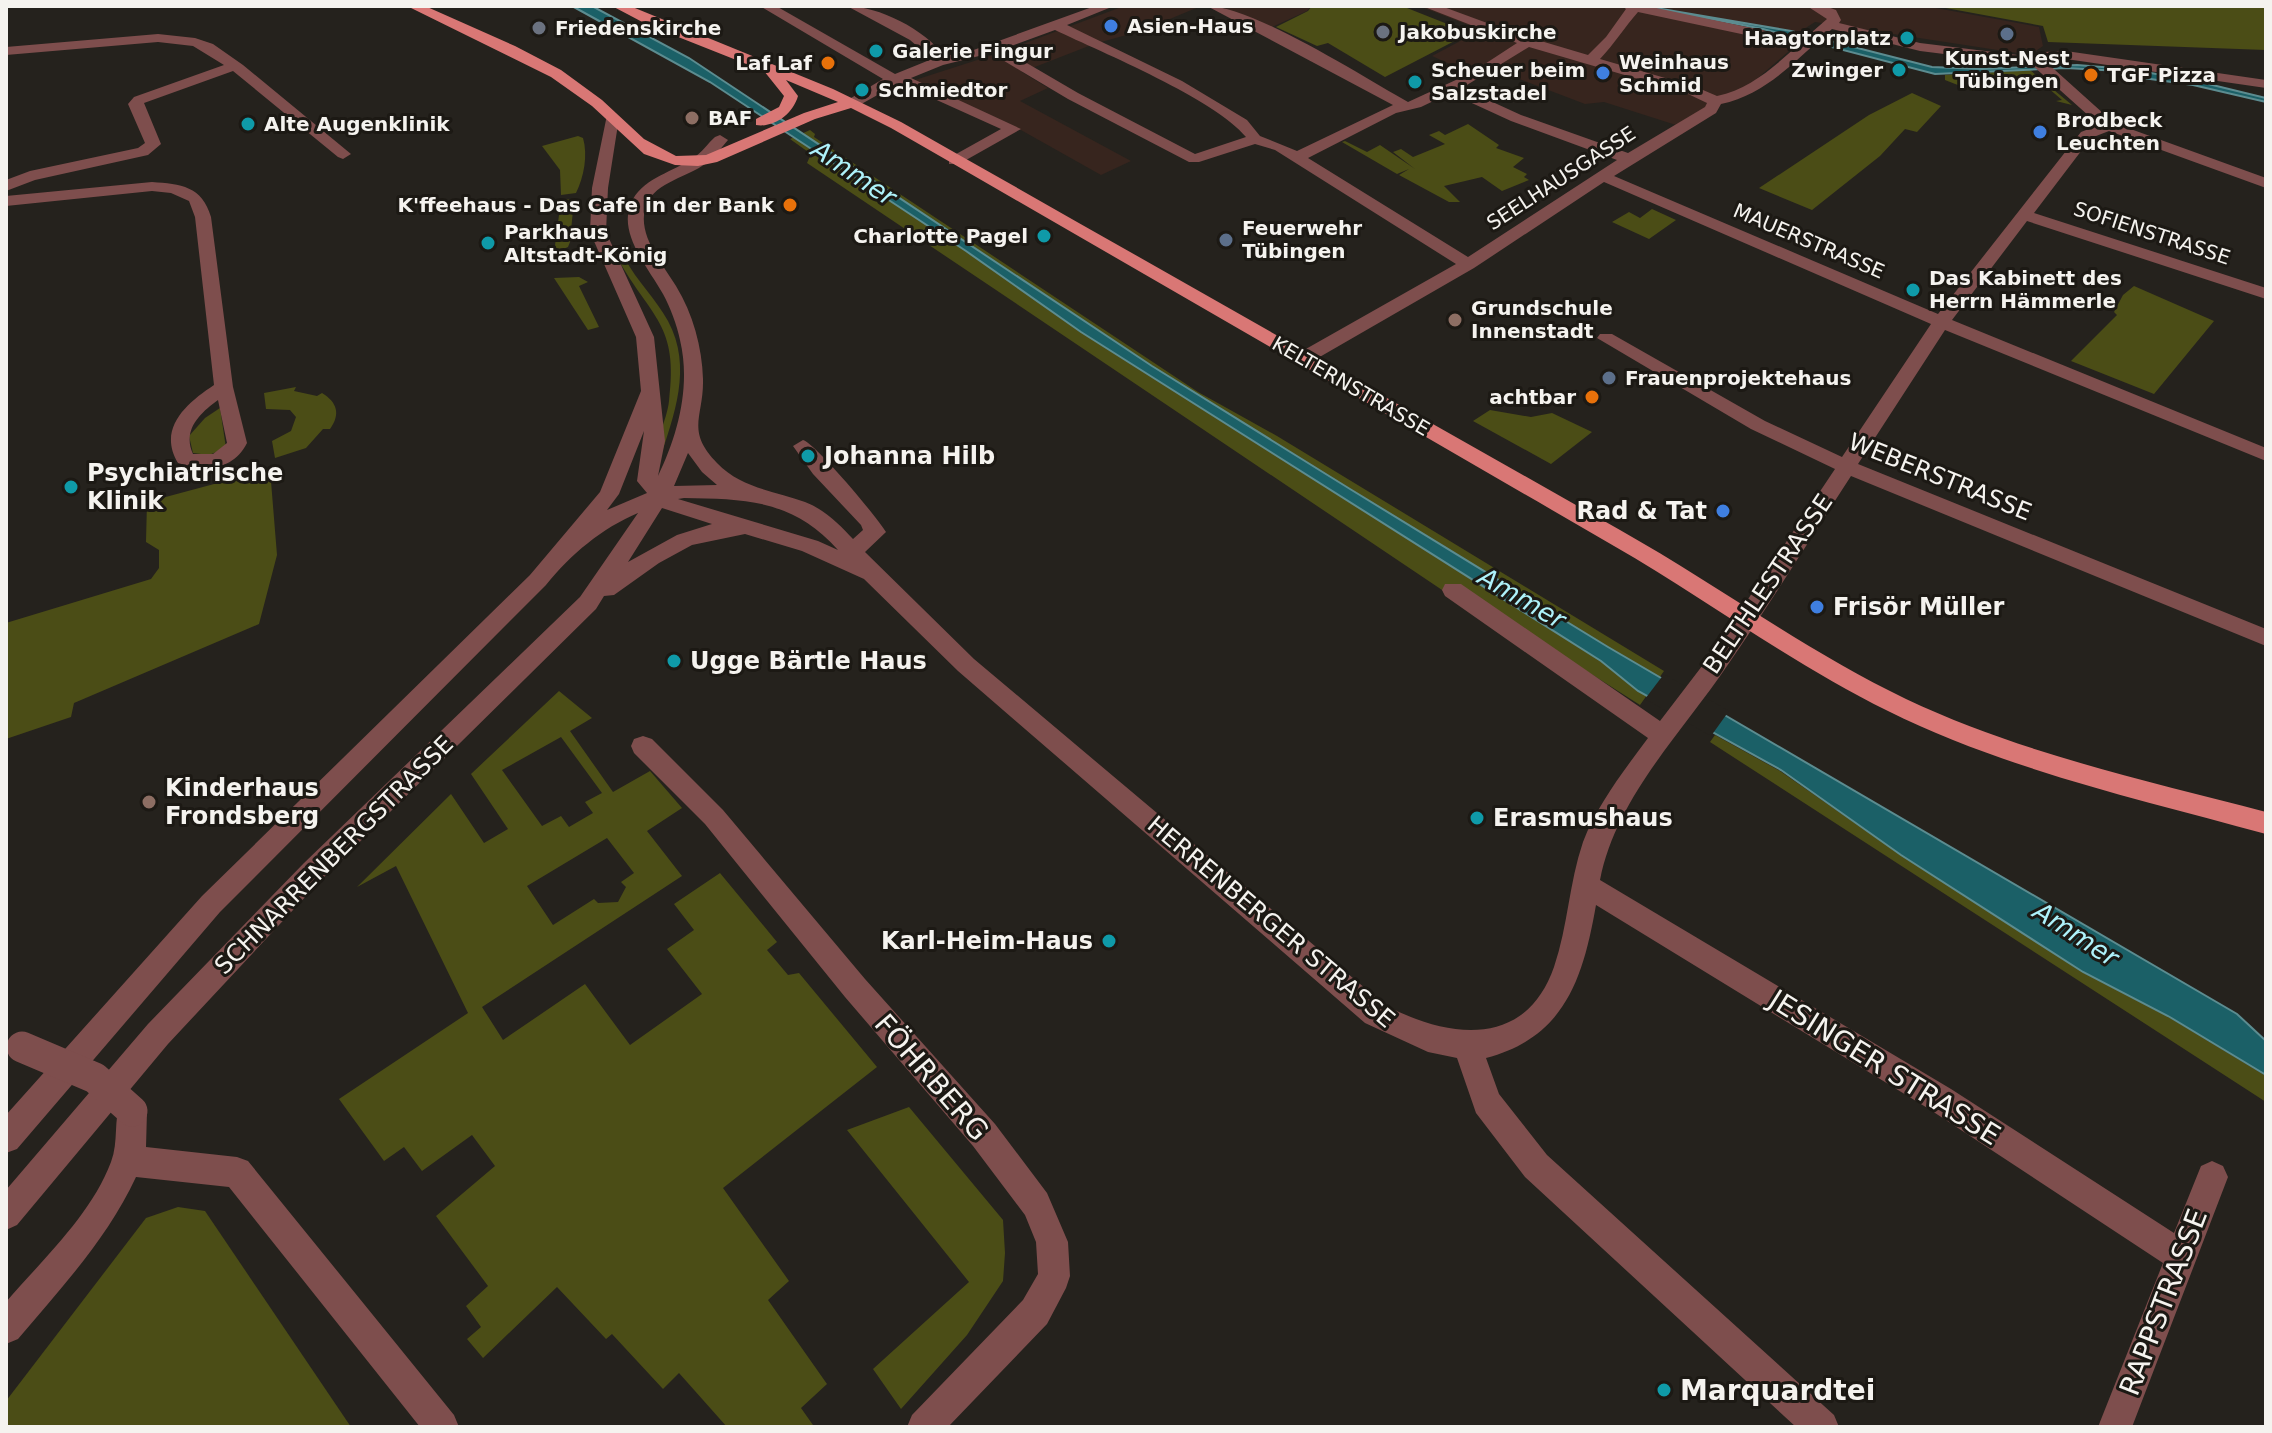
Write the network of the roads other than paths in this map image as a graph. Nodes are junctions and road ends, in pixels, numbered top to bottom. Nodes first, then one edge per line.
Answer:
1 (414, 6) edge
2 (619, 6) edge
3 (767, 6) edge
4 (854, 6) edge
5 (1071, 6) edge
6 (1107, 6) edge
7 (1214, 6) edge
8 (1429, 6) edge
9 (1814, 6) edge
10 (1632, 7) edge
11 (1087, 13) junction
12 (1828, 24) junction
13 (1056, 25) junction
14 (1810, 40) junction
15 (1527, 42) junction
16 (992, 48) junction
17 (6, 51) edge
18 (940, 61) junction
19 (1590, 61) junction
20 (2036, 61) junction
21 (235, 66) junction
22 (769, 69) junction
23 (892, 81) junction
24 (2266, 84) edge
25 (1450, 88) junction
26 (816, 89) junction
27 (1715, 101) junction
28 (851, 104) junction
29 (1407, 107) junction
30 (612, 118) junction
31 (2109, 126) junction
32 (1255, 139) junction
33 (720, 140) junction
34 (343, 154) dead end
35 (1297, 157) junction
36 (1629, 159) junction
37 (699, 161) junction
38 (954, 161) junction
39 (1602, 176) junction
40 (2266, 183) edge
41 (6, 186) edge
42 (6, 201) edge
43 (2024, 215) junction
44 (1468, 264) junction
45 (2266, 294) edge
46 (1942, 322) junction
47 (1606, 338) dead end
48 (1304, 358) junction
49 (224, 387) dead end
50 (652, 387) junction
51 (688, 434) junction
52 (803, 446) dead end
53 (2266, 455) edge
54 (1846, 467) junction
55 (747, 492) junction
56 (660, 496) junction
57 (760, 530) junction
58 (853, 551) junction
59 (559, 555) junction
60 (874, 576) junction
61 (1453, 590) dead end
62 (588, 603) junction
63 (1746, 615) junction
64 (2266, 638) edge
65 (1669, 729) junction
66 (643, 746) dead end
67 (2266, 823) edge
68 (1585, 885) junction
69 (14, 1046) edge
70 (1467, 1046) junction
71 (6, 1138) edge
72 (128, 1161) junction
73 (2212, 1177) dead end
74 (6, 1214) edge
75 (2181, 1256) junction
76 (6, 1327) edge
77 (442, 1427) edge
78 (924, 1427) edge
79 (1822, 1427) edge
80 (2115, 1427) edge

1 - 30 main road
2 - 22 main road, KELTERNSTRASSE
3 - 23 street
4 - 18 street
5 - 11 street
6 - 11 street
7 - 29 street
8 - 15 street
9 - 12 street
10 - 14 street
10 - 19 street
11 - 13 street
12 - 14 street, SEELHAUSGASSE
12 - 20 street
13 - 16 street
13 - 32 street
14 - 27 street, SEELHAUSGASSE
15 - 19 street
15 - 25 street
16 - 18 street
16 - 32 street
17 - 21 street
18 - 23 street
19 - 27 street
20 - 24 street
20 - 31 street
21 - 34 street
21 - 41 street
22 - 26 main road, KELTERNSTRASSE
22 - 33 main road
23 - 26 street
23 - 28 street
23 - 38 street
25 - 29 street
25 - 36 street
26 - 28 main road, KELTERNSTRASSE
27 - 36 street, SEELHAUSGASSE
28 - 37 main road
28 - 38 main road, KELTERNSTRASSE
29 - 35 street
30 - 33 main road
30 - 37 main road
30 - 50 street
31 - 40 street
31 - 43 street, BELTHLESTRASSE
32 - 35 street
33 - 37 street
35 - 44 street
36 - 39 street, SEELHAUSGASSE
37 - 51 street
38 - 48 main road, KELTERNSTRASSE
39 - 44 street, SEELHAUSGASSE
39 - 46 street, MAUERSTRASSE
42 - 49 street
43 - 45 street, SOFIENSTRASSE
43 - 46 street, BELTHLESTRASSE
44 - 48 street, SEELHAUSGASSE
46 - 53 street, MAUERSTRASSE
46 - 54 street, BELTHLESTRASSE
47 - 54 street, WEBERSTRASSE
48 - 63 main road, KELTERNSTRASSE
50 - 56 street
50 - 59 street, SCHNARRENBERGSTRASSE
51 - 55 street, HERRENBERGER STRASSE
51 - 56 street
52 - 58 street
54 - 63 street, BELTHLESTRASSE
54 - 64 street, WEBERSTRASSE
55 - 56 street, HERRENBERGER STRASSE
55 - 58 street, HERRENBERGER STRASSE
56 - 57 street, HERRENBERGER STRASSE
56 - 59 street, HERRENBERGER STRASSE
56 - 62 street, SCHNARRENBERGSTRASSE
57 - 60 street, HERRENBERGER STRASSE
57 - 62 street
58 - 60 street, HERRENBERGER STRASSE
59 - 71 street, SCHNARRENBERGSTRASSE
60 - 70 street, HERRENBERGER STRASSE
61 - 65 street
62 - 74 street, SCHNARRENBERGSTRASSE
63 - 65 street, BELTHLESTRASSE
63 - 67 main road, KELTERNSTRASSE
65 - 68 street, BELTHLESTRASSE
66 - 78 street, FÖHRBERG
68 - 70 street, BELTHLESTRASSE
68 - 75 street, JESINGER STRASSE
69 - 72 street, bridge
70 - 79 street
72 - 76 street
72 - 77 street
73 - 75 street, RAPPSTRASSE
75 - 80 street, RAPPSTRASSE

